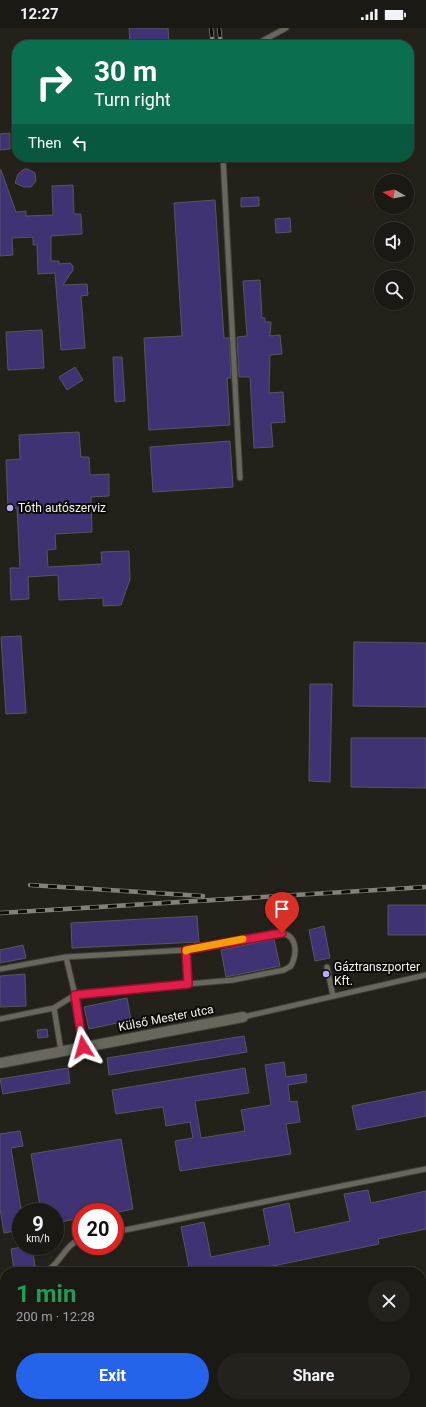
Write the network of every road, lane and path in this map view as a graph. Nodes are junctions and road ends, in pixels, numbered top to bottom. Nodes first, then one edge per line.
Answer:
1 (286, 28) edge
2 (264, 40) edge
3 (223, 162) edge
4 (240, 478) dead end
5 (186, 950) junction
6 (66, 957) junction
7 (327, 967) dead end
8 (0, 969) edge
9 (426, 975) edge
10 (188, 984) junction
11 (75, 995) junction
12 (333, 996) junction
13 (54, 1008) junction
14 (243, 1017) joint
15 (0, 1019) edge
16 (83, 1047) junction
17 (61, 1051) junction
18 (0, 1063) edge
19 (426, 1169) edge
20 (124, 1230) edge
21 (72, 1244) edge
22 (52, 1267) edge

1 - 2 lane
3 - 4 lane
5 - 6 lane
5 - 10 lane
5 - 10 lane
6 - 8 lane
6 - 11 lane
7 - 12 lane
9 - 12 lane
10 - 11 lane
11 - 13 lane
11 - 16 lane
12 - 14 lane
13 - 15 lane
13 - 17 lane
14 - 16 street, Külső Mester utca
16 - 17 street, Külső Mester utca
17 - 18 street, Külső Mester utca
19 - 20 lane
21 - 22 lane

